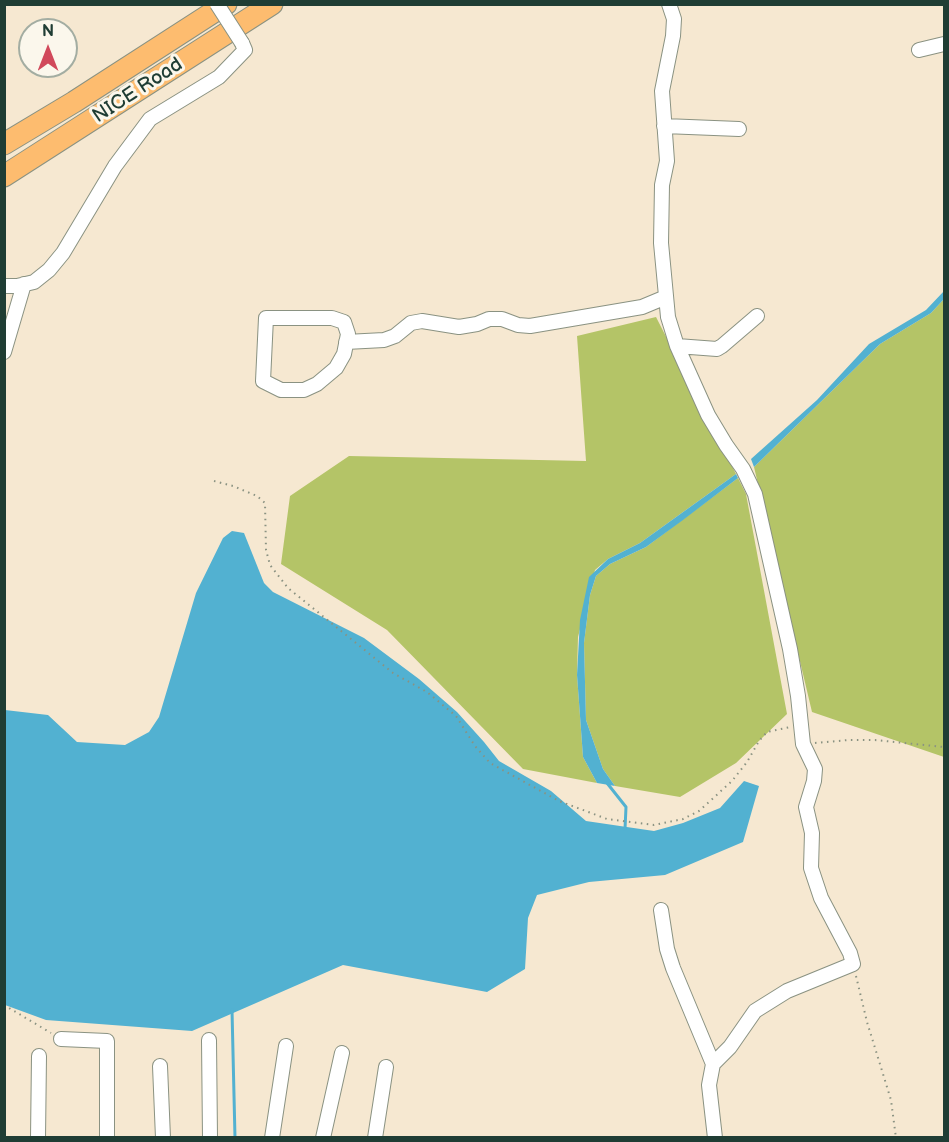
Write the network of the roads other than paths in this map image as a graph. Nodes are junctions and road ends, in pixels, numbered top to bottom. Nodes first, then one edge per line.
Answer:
1 (217, 4) edge
2 (226, 4) edge
3 (272, 4) edge
4 (669, 4) edge
5 (945, 44) edge
6 (919, 50) dead end
7 (664, 126) junction
8 (739, 129) dead end
9 (4, 144) edge
10 (4, 176) edge
11 (24, 284) junction
12 (4, 286) edge
13 (666, 297) junction
14 (757, 316) dead end
15 (346, 342) junction
16 (677, 346) junction
17 (4, 352) edge
18 (661, 910) dead end
19 (61, 1039) road end
20 (209, 1040) dead end
21 (286, 1046) dead end
22 (342, 1053) dead end
23 (39, 1056) dead end
24 (713, 1065) junction
25 (160, 1066) dead end
26 (386, 1067) dead end
27 (38, 1137) edge
28 (107, 1137) edge
29 (163, 1137) edge
30 (210, 1137) edge
31 (272, 1137) edge
32 (323, 1137) edge
33 (375, 1137) edge
34 (715, 1137) edge

1 - 11 street, bridge
2 - 9 highway, NICE Road
3 - 10 highway, NICE Road
4 - 7 street
5 - 6 street
7 - 8 street
7 - 13 street
11 - 12 street
11 - 17 street
13 - 15 street
13 - 16 street
14 - 16 street
15 - 15 street
16 - 24 street
18 - 24 street
19 - 28 street
20 - 30 street
21 - 31 street
22 - 32 street
23 - 27 street
24 - 34 street
25 - 29 street
26 - 33 street

